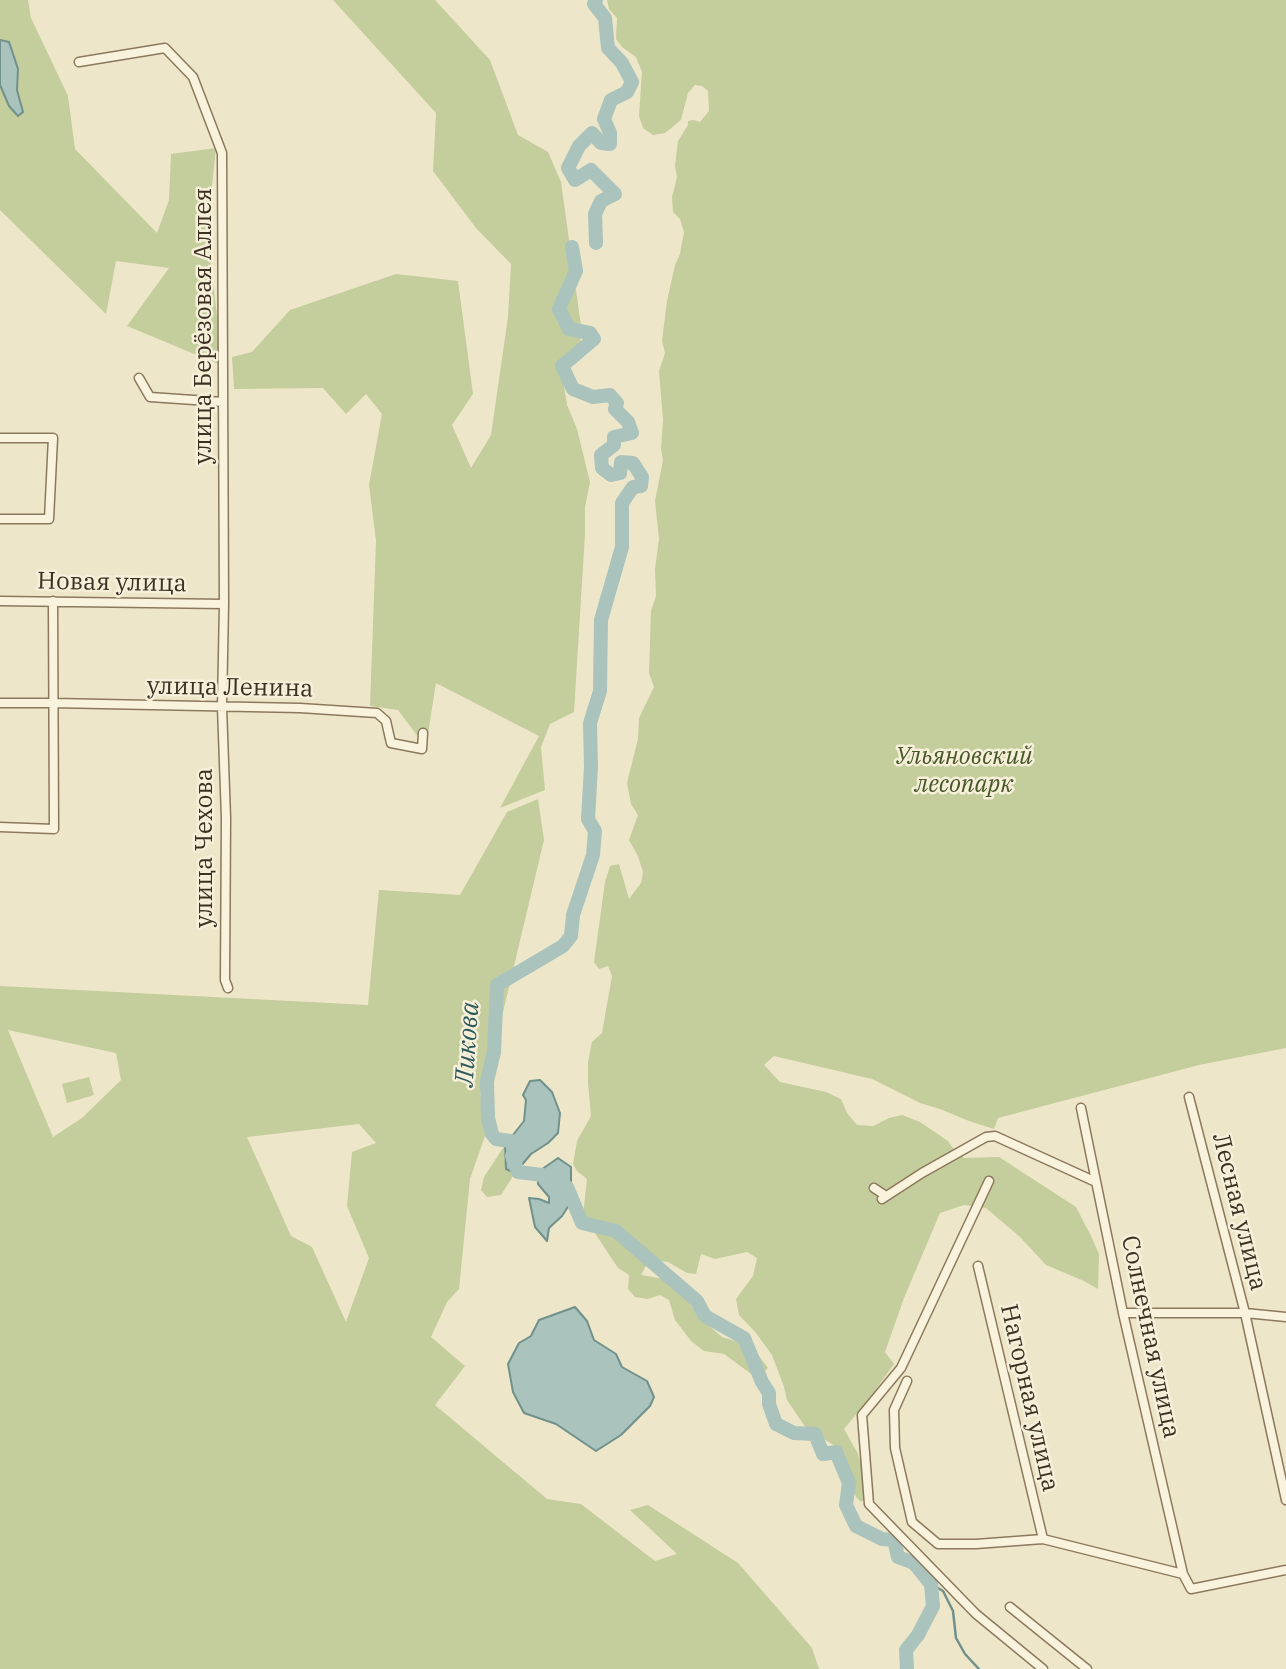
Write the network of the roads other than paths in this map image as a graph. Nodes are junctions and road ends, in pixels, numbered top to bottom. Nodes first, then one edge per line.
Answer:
1 (79, 62) dead end
2 (139, 378) dead end
3 (223, 402) junction
4 (0, 438) edge
5 (0, 519) edge
6 (0, 601) edge
7 (53, 601) junction
8 (224, 604) junction
9 (0, 703) edge
10 (53, 703) junction
11 (222, 707) junction
12 (423, 733) dead end
13 (0, 827) edge
14 (228, 988) dead end
15 (1189, 1097) dead end
16 (1082, 1108) dead end
17 (989, 1181) dead end
18 (1096, 1182) junction
19 (874, 1188) dead end
20 (978, 1266) dead end
21 (1123, 1313) junction
22 (1245, 1313) junction
23 (1286, 1317) edge
24 (907, 1381) dead end
25 (1286, 1500) edge
26 (1042, 1539) junction
27 (1286, 1570) edge
28 (1183, 1574) junction
29 (1010, 1607) dead end
30 (1043, 1669) edge
31 (1087, 1669) edge

1 - 3 street, улица Берёзовая Аллея
2 - 3 street
3 - 8 street, улица Берёзовая Аллея
4 - 5 street
6 - 7 street, Новая улица
7 - 8 street, Новая улица
7 - 10 street
8 - 11 street, улица Берёзовая Аллея
9 - 10 street, улица Ленина
10 - 11 street, улица Ленина
10 - 13 street
11 - 12 street, улица Ленина
11 - 14 street, улица Чехова
15 - 22 street, Лесная улица
16 - 18 street, Солнечная улица
17 - 30 street
18 - 19 street
18 - 21 street, Солнечная улица
20 - 26 street, Нагорная улица
21 - 22 street
21 - 28 street, Солнечная улица
22 - 23 street
22 - 25 street, Лесная улица
24 - 26 street
26 - 28 street
27 - 28 street
29 - 31 street

